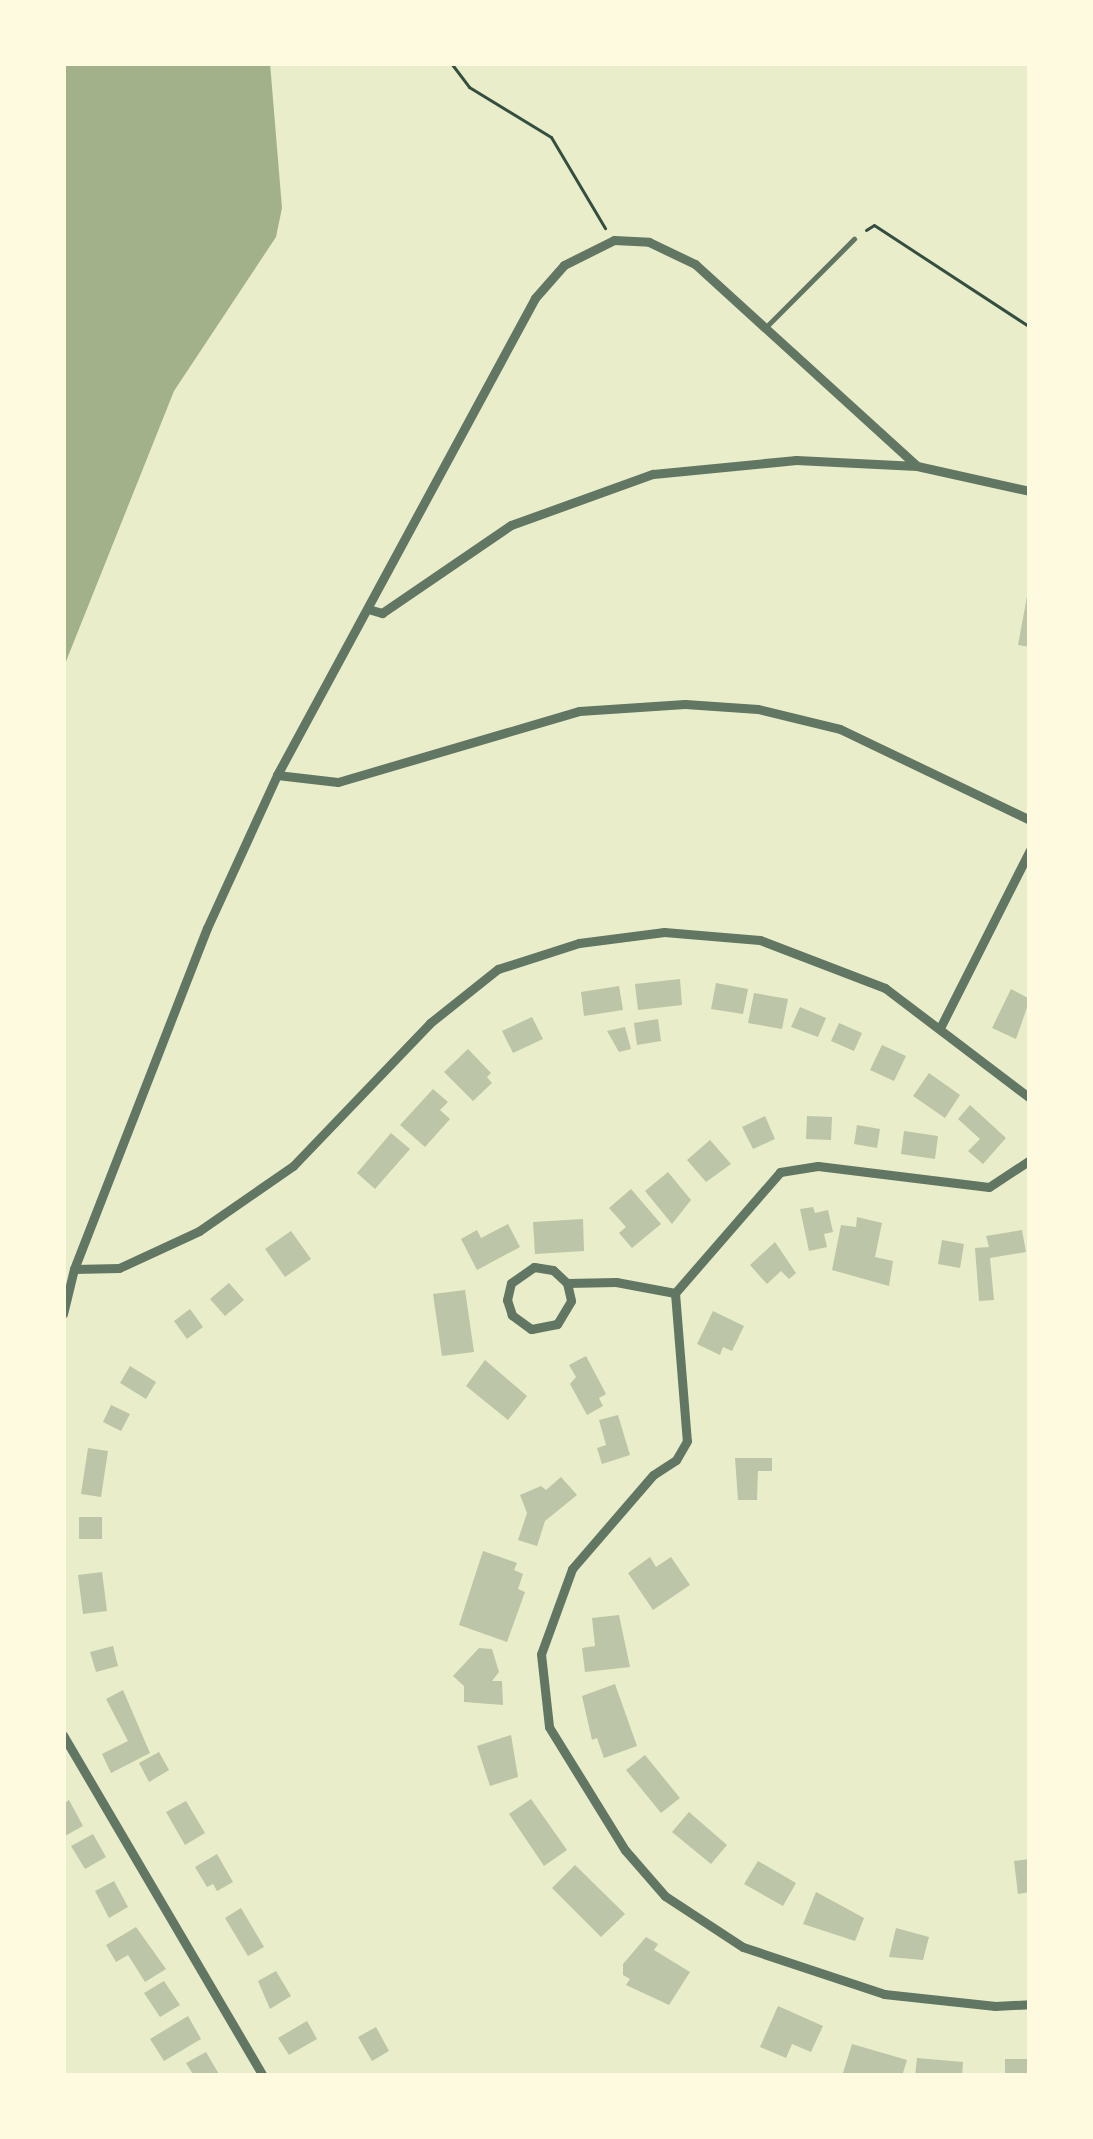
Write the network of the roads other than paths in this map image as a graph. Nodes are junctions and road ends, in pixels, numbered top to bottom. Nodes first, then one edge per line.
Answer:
1 (854, 239) road end
2 (763, 330) junction
3 (917, 466) junction
4 (1030, 491) edge
5 (368, 609) junction
6 (277, 775) junction
7 (1030, 820) edge
8 (1030, 850) edge
9 (941, 1026) junction
10 (1030, 1098) edge
11 (1030, 1160) edge
12 (74, 1269) junction
13 (567, 1283) junction
14 (675, 1293) junction
15 (63, 1314) edge
16 (63, 1735) edge
17 (1030, 2004) edge
18 (263, 2076) edge

1 - 2 lane
2 - 3 street
2 - 5 street
3 - 4 street
3 - 5 street
5 - 6 street
6 - 7 street
6 - 12 street
8 - 9 street
9 - 10 street
9 - 12 street
11 - 14 street
12 - 15 street
13 - 13 street
13 - 14 street
14 - 17 street
16 - 18 street

